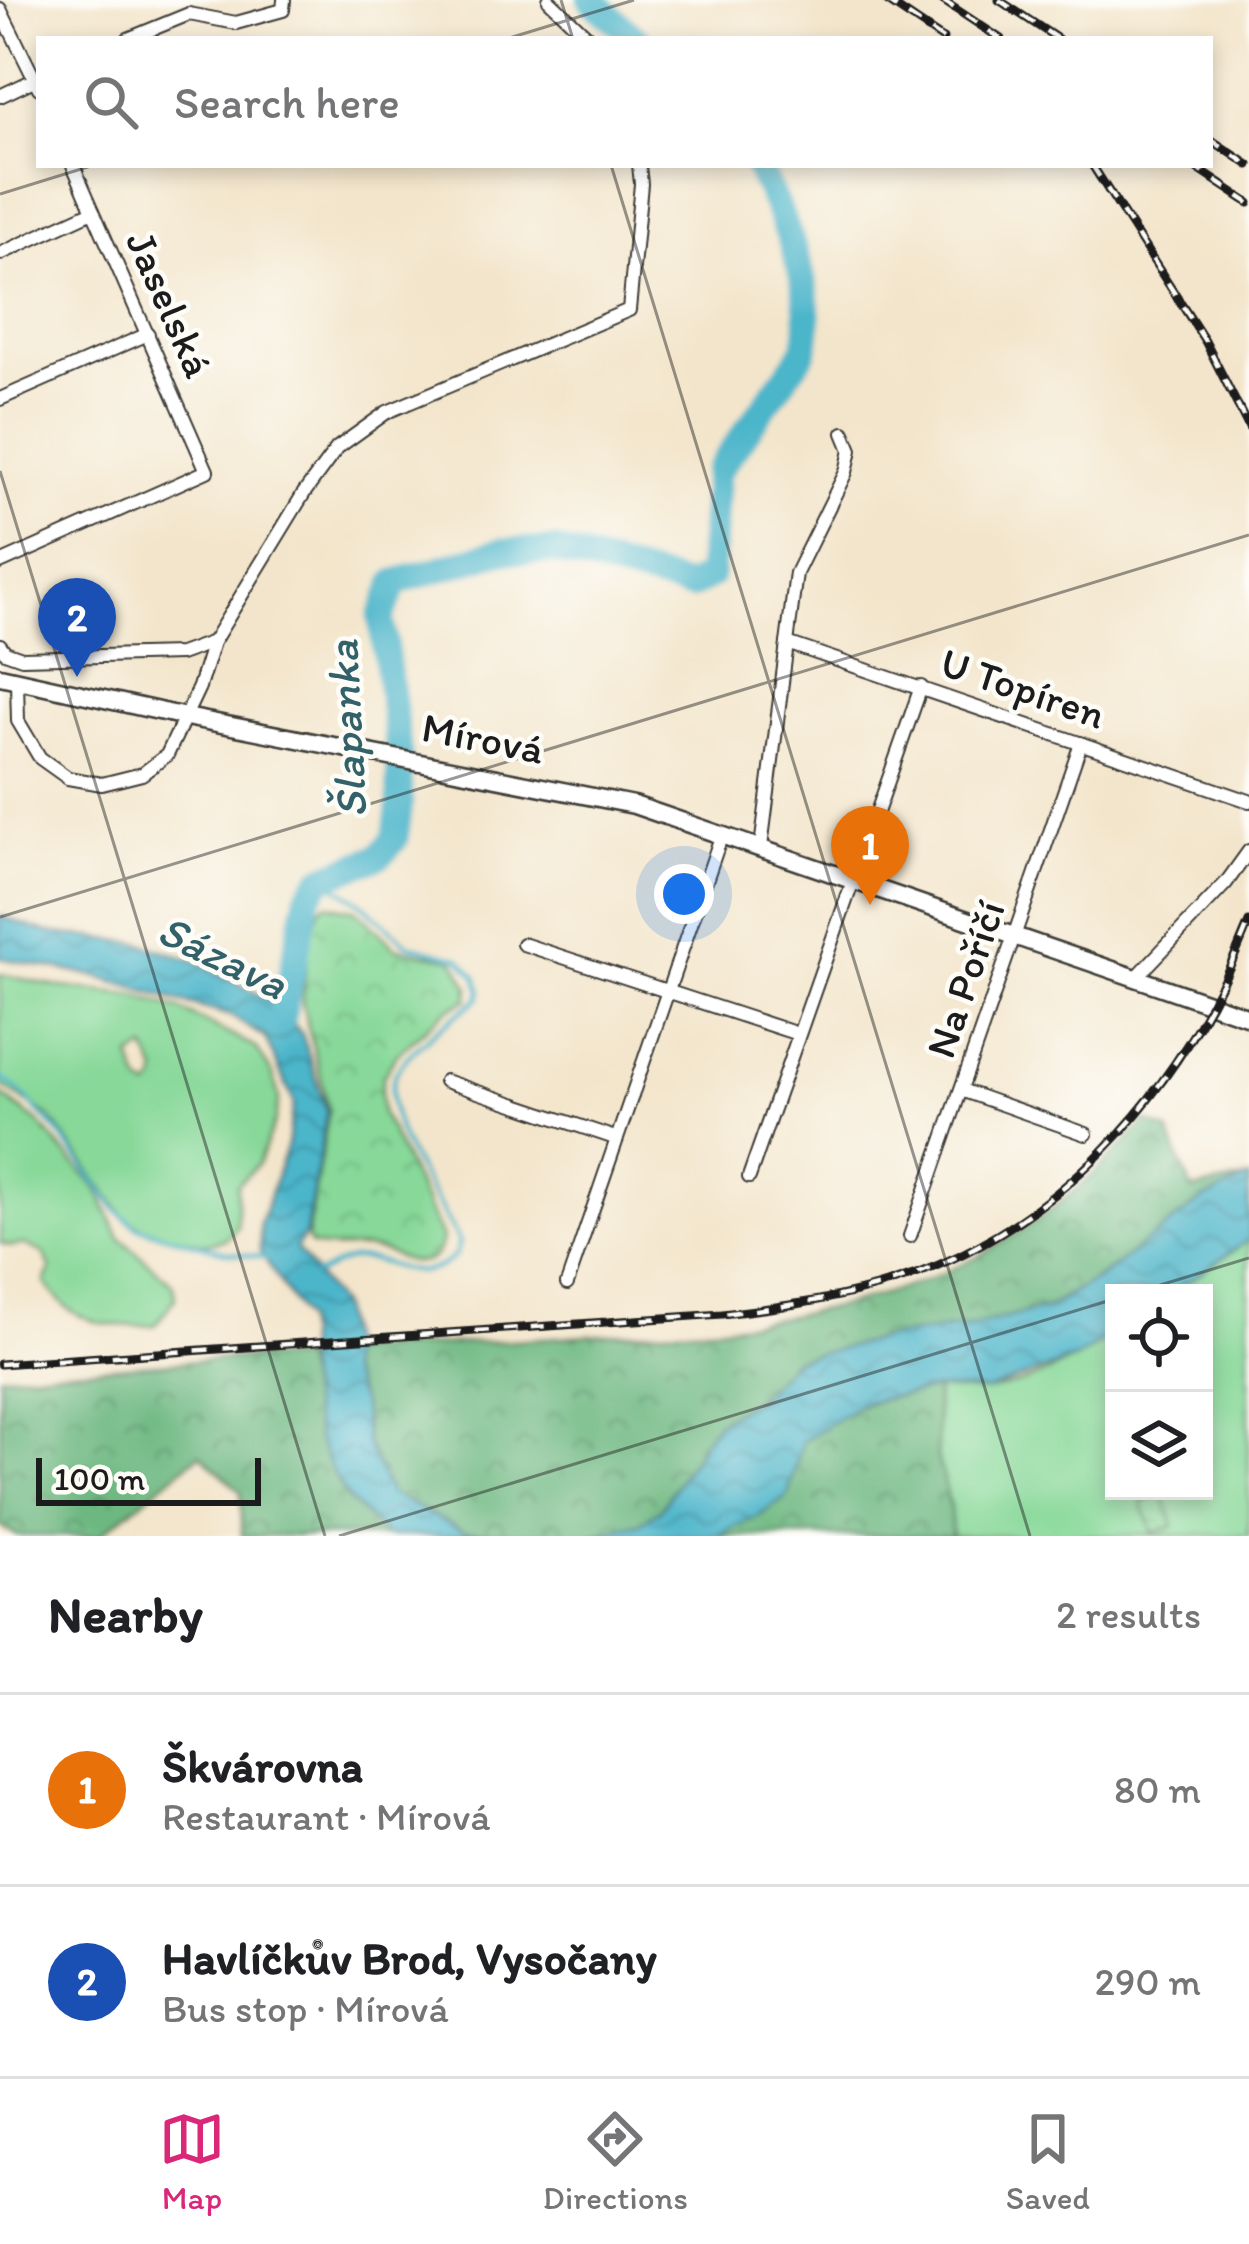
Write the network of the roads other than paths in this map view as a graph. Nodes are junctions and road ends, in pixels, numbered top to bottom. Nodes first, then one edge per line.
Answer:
1 (284, 0) edge
2 (549, 0) edge
3 (1, 9) edge
4 (222, 21) junction
5 (135, 36) edge
6 (218, 36) edge
7 (587, 36) edge
8 (36, 78) edge
9 (36, 83) edge
10 (0, 96) edge
11 (74, 168) edge
12 (639, 168) edge
13 (93, 211) junction
14 (0, 254) edge
15 (148, 334) junction
16 (0, 399) edge
17 (844, 434) dead end
18 (0, 563) edge
19 (213, 641) junction
20 (787, 643) junction
21 (0, 645) edge
22 (8, 678) edge
23 (920, 687) junction
24 (186, 717) junction
25 (1081, 742) junction
26 (1243, 799) edge
27 (722, 834) junction
28 (761, 847) junction
29 (1249, 851) edge
30 (853, 879) junction
31 (1016, 936) junction
32 (524, 944) dead end
33 (1136, 978) junction
34 (668, 989) junction
35 (1249, 1017) edge
36 (798, 1034) junction
37 (445, 1081) dead end
38 (962, 1090) junction
39 (1086, 1134) dead end
40 (615, 1138) junction
41 (749, 1177) dead end
42 (910, 1236) dead end
43 (567, 1284) dead end

1 - 4 street
2 - 7 street
3 - 8 street
4 - 5 street
4 - 6 street
9 - 10 street
11 - 13 street, Jaselská
12 - 19 street, Mírová
13 - 14 street
13 - 15 street, Jaselská
15 - 16 street
15 - 18 street, Jaselská
17 - 20 street
19 - 21 street
19 - 24 street, Mírová
20 - 23 street, U Topíren
20 - 28 street
22 - 24 street, Mírová
22 - 24 street, Mírová
23 - 25 street, U Topíren
23 - 30 street
24 - 27 street, Mírová
25 - 26 street, U Topíren
25 - 31 street, Na Poříčí
27 - 28 street, Mírová
27 - 34 street
28 - 30 street, Mírová
29 - 33 street
30 - 31 street, Mírová
30 - 36 street
31 - 33 street, Mírová
31 - 38 street, Na Poříčí
32 - 34 street
33 - 35 street, Mírová
34 - 36 street
34 - 40 street
36 - 41 street
37 - 40 street
38 - 39 street
38 - 42 street, Na Poříčí
40 - 43 street

